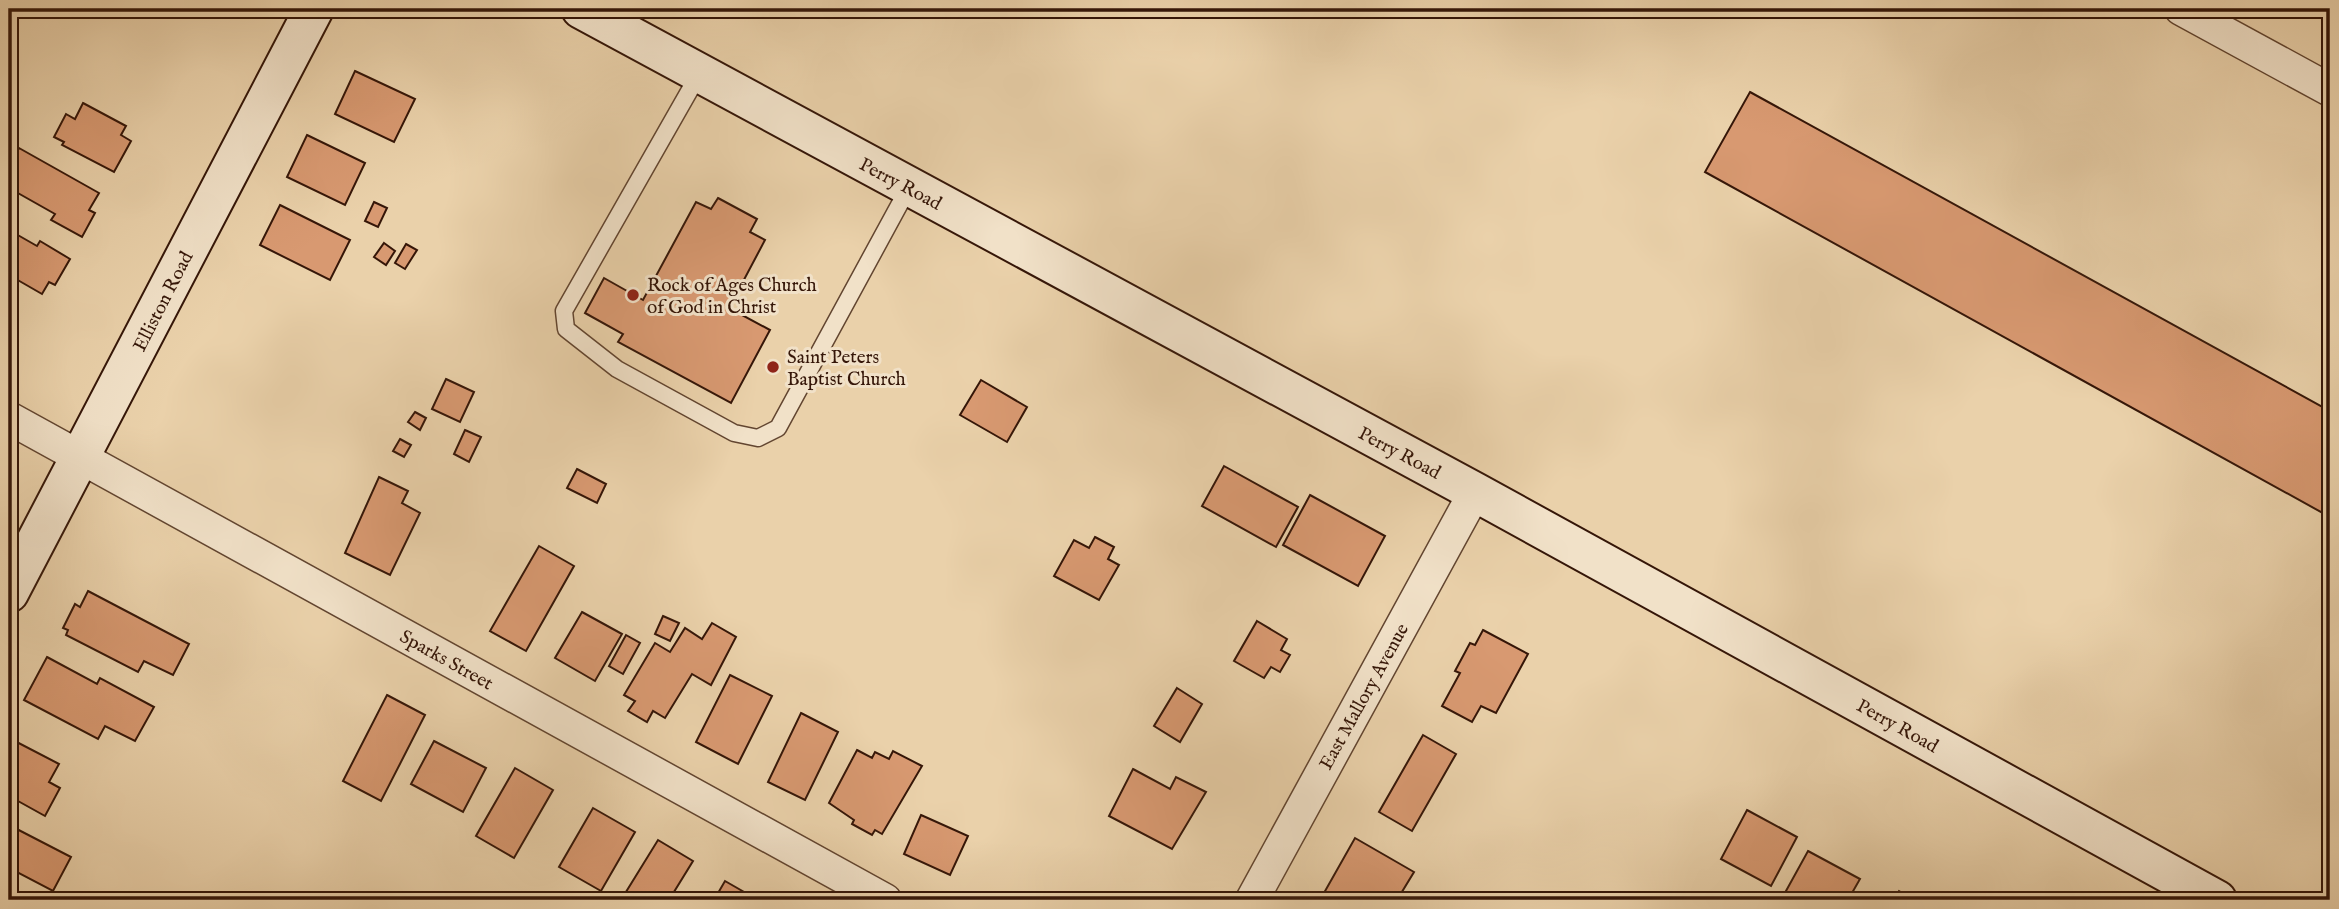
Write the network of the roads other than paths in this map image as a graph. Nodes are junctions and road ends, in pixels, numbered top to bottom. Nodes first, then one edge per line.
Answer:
1 (314, 9) edge
2 (581, 9) edge
3 (2181, 9) edge
4 (699, 74) junction
5 (2330, 90) edge
6 (909, 187) junction
7 (9, 418) edge
8 (81, 457) junction
9 (1475, 492) junction
10 (9, 593) edge
11 (885, 900) edge
12 (1252, 900) edge
13 (2217, 900) edge

1 - 8 street, Elliston Road
2 - 4 street, Perry Road
3 - 5 street
4 - 6 street, Perry Road
4 - 6 lane
6 - 9 street, Perry Road
7 - 8 street, Sparks Street
8 - 10 street, Elliston Road
8 - 11 street, Sparks Street
9 - 12 street, East Mallory Avenue
9 - 13 street, Perry Road

